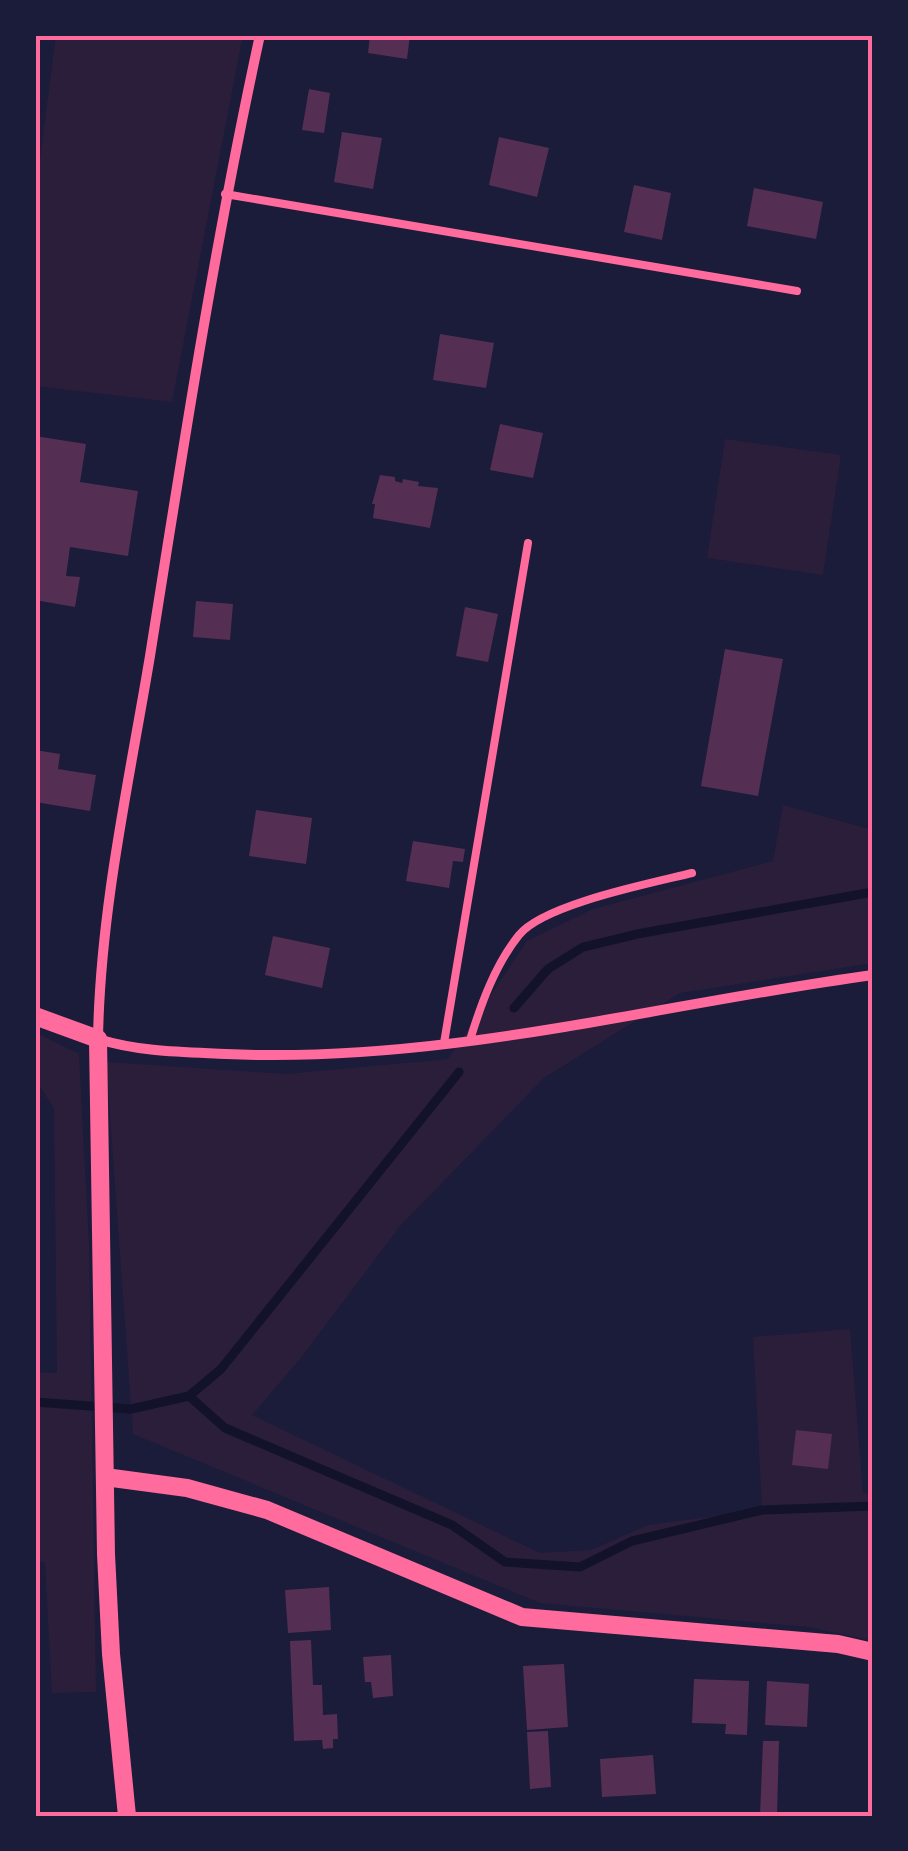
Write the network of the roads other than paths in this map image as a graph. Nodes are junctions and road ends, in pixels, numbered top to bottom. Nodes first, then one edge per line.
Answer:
1 (260, 35) edge
2 (226, 194) junction
3 (797, 291) dead end
4 (528, 543) dead end
5 (692, 873) dead end
6 (873, 974) edge
7 (35, 1016) edge
8 (98, 1040) junction
9 (470, 1040) junction
10 (444, 1042) junction
11 (105, 1477) junction
12 (873, 1652) edge
13 (127, 1816) edge

1 - 2 street
2 - 3 lane
2 - 8 street
4 - 10 lane
5 - 9 lane
6 - 9 street
7 - 8 street
8 - 10 street
8 - 11 street
9 - 10 street
11 - 12 street
11 - 13 street

